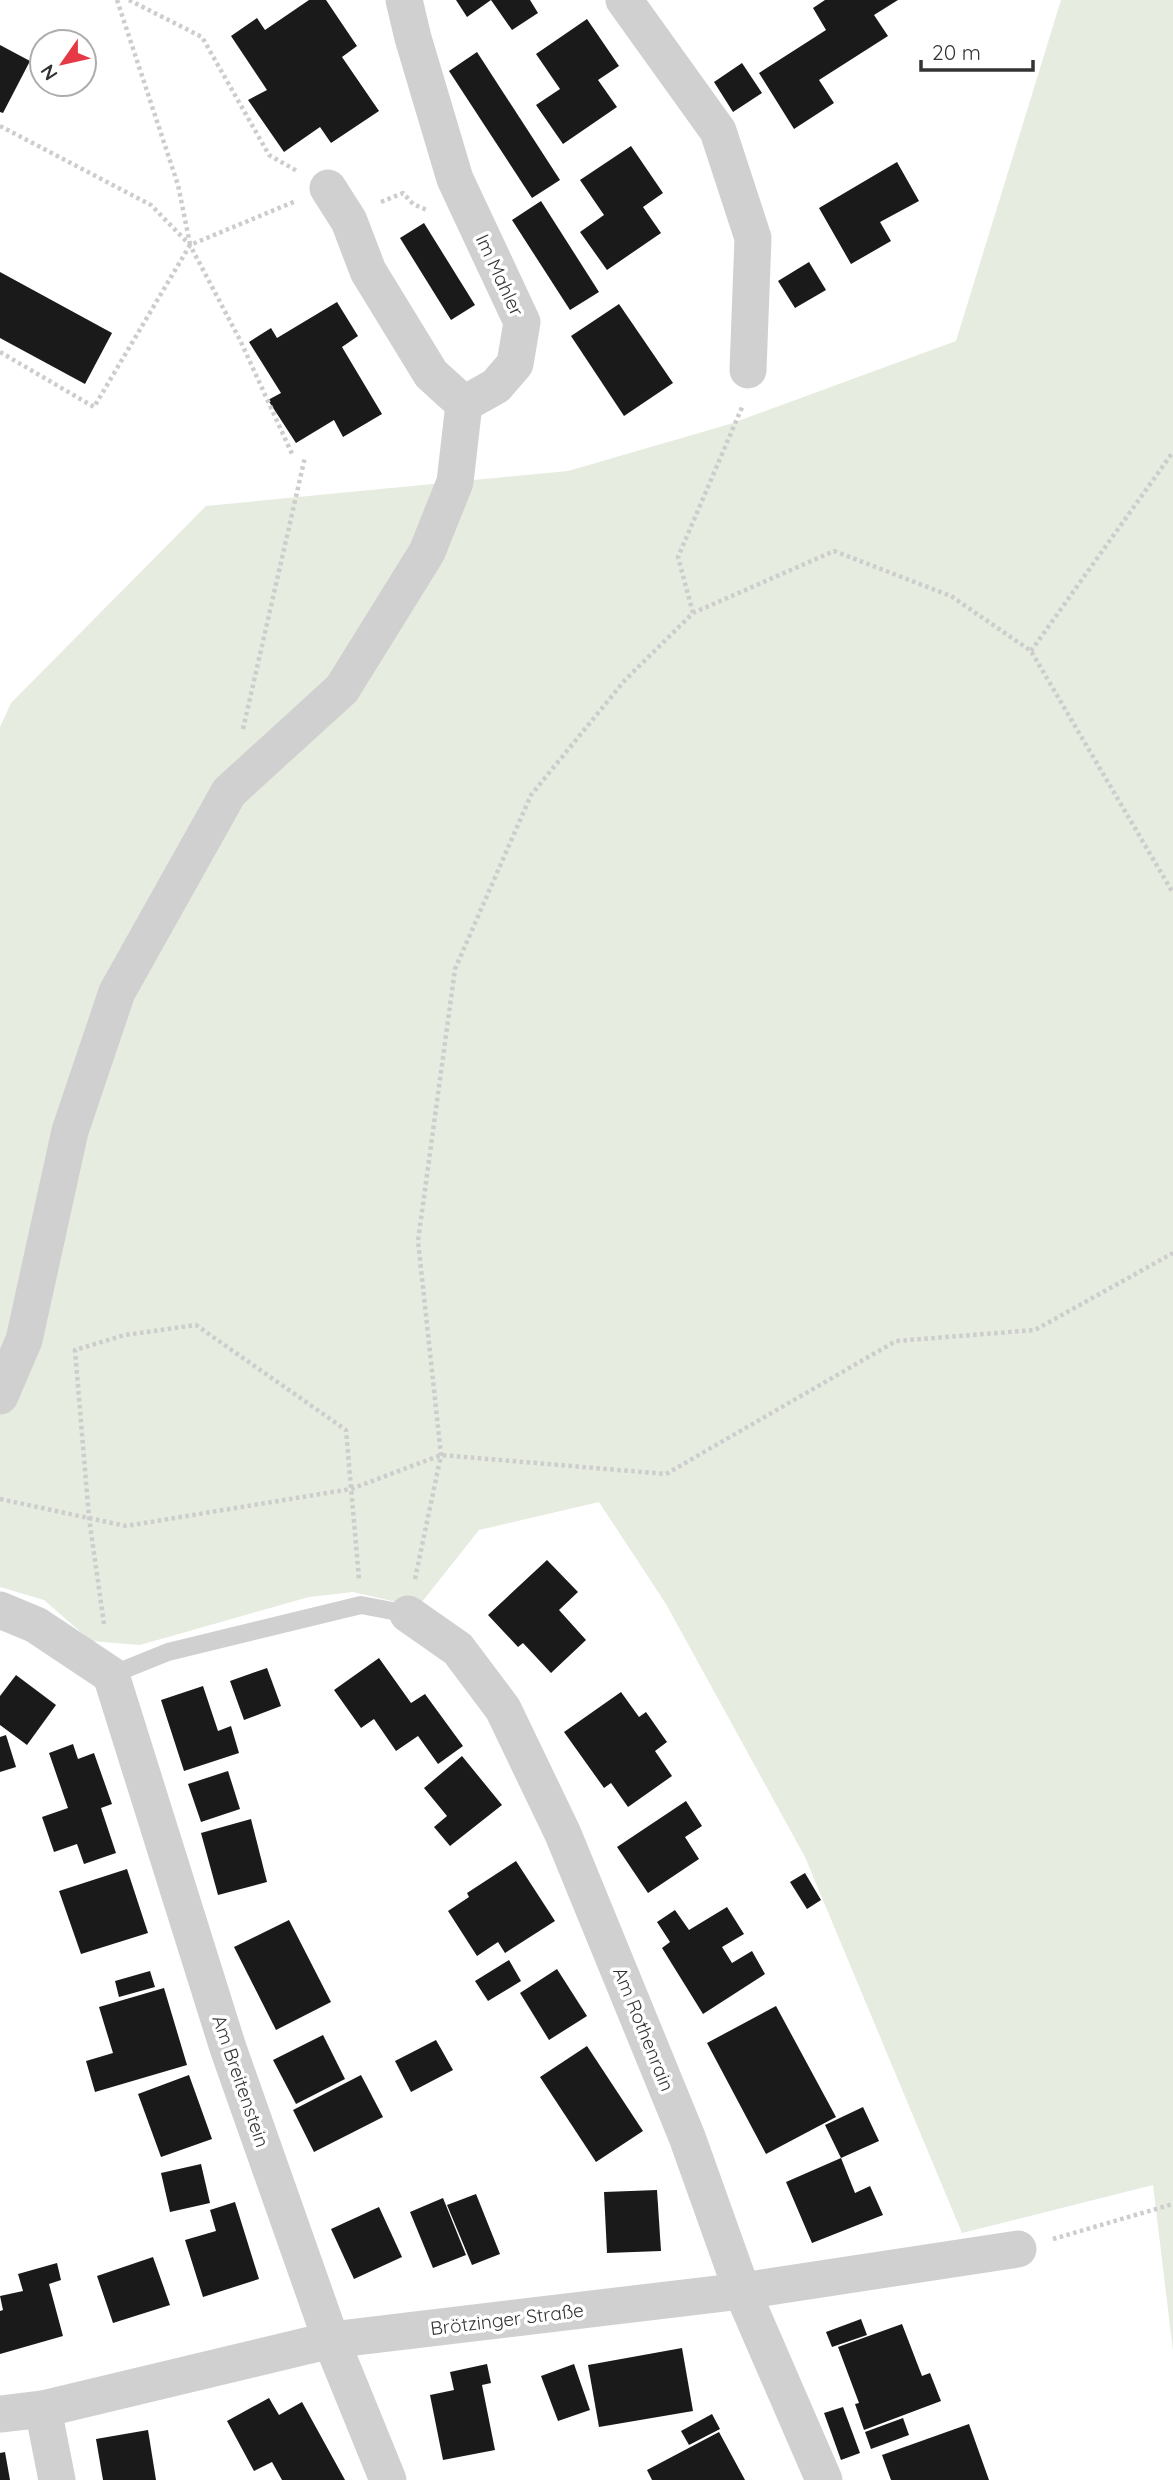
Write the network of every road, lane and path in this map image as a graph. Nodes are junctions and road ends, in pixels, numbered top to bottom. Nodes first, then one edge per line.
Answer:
1 (117, 0) edge
2 (129, 0) edge
3 (404, 0) edge
4 (624, 0) edge
5 (0, 126) edge
6 (328, 188) junction
7 (190, 245) junction
8 (0, 352) edge
9 (748, 370) dead end
10 (464, 404) junction
11 (743, 407) dead end
12 (1173, 452) edge
13 (293, 456) dead end
14 (305, 457) dead end
15 (693, 613) junction
16 (1031, 651) junction
17 (229, 792) junction
18 (1173, 893) edge
19 (1173, 1253) edge
20 (0, 1396) edge
21 (441, 1455) junction
22 (351, 1489) junction
23 (0, 1499) edge
24 (89, 1518) junction
25 (361, 1605) junction
26 (0, 1610) edge
27 (408, 1614) junction
28 (111, 1675) junction
29 (1173, 2204) edge
30 (1018, 2249) joint
31 (741, 2291) junction
32 (331, 2340) junction
33 (43, 2409) junction
34 (0, 2414) edge
35 (57, 2480) edge
36 (388, 2480) edge
37 (824, 2480) edge

1 - 7 path
2 - 6 path
3 - 10 street, Im Mahler
4 - 9 street
5 - 7 path
6 - 7 path
6 - 10 street
7 - 8 path
7 - 13 path
10 - 17 street
11 - 15 path
12 - 16 path
14 - 17 path
15 - 16 path
15 - 21 path
16 - 18 path
17 - 20 street
19 - 21 path
21 - 22 path
21 - 27 path
22 - 24 path
22 - 24 path
22 - 25 path
23 - 24 path
24 - 28 path
25 - 27 lane
25 - 28 lane
26 - 28 street
27 - 31 street, Am Rothenrain
28 - 32 street, Am Breitenstein
29 - 30 path
30 - 31 street, Brötzinger Straße
31 - 32 street, Brötzinger Straße
31 - 37 street, Am Rothenrain
32 - 33 street, Brötzinger Straße
32 - 36 street, Am Breitenstein
33 - 34 street, Brötzinger Straße
33 - 35 street

